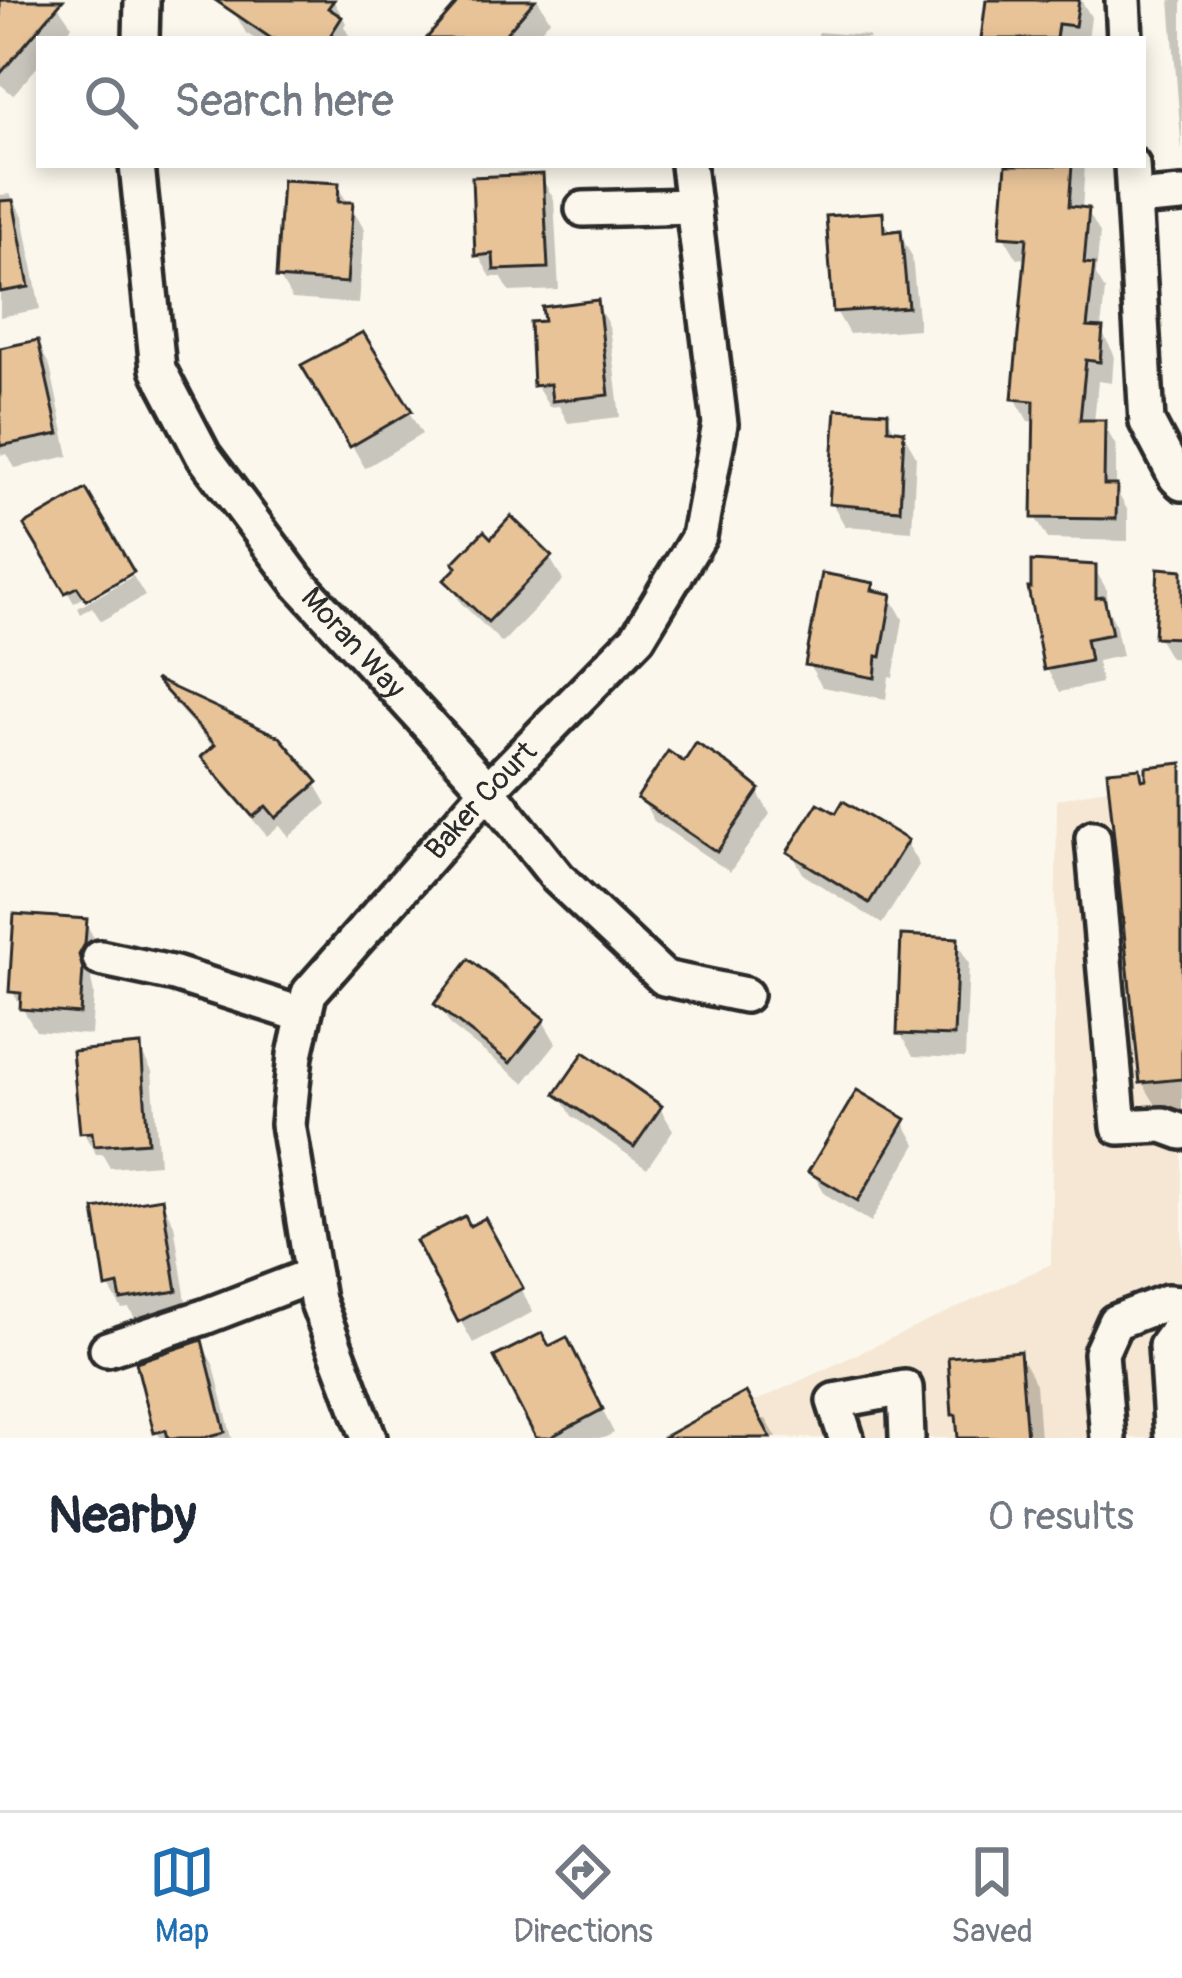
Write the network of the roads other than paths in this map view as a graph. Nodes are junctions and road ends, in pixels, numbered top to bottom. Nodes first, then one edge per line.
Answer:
1 (1123, 0) edge
2 (142, 2) edge
3 (141, 36) edge
4 (1125, 36) edge
5 (136, 168) edge
6 (688, 168) edge
7 (1133, 182) edge
8 (1182, 194) edge
9 (693, 206) junction
10 (583, 209) dead end
11 (1182, 483) edge
12 (488, 790) junction
13 (1093, 838) dead end
14 (100, 958) dead end
15 (745, 995) dead end
16 (302, 1015) junction
17 (1182, 1132) edge
18 (314, 1275) junction
19 (1182, 1303) edge
20 (1182, 1324) edge
21 (107, 1348) dead end
22 (369, 1438) edge
23 (846, 1438) edge
24 (908, 1438) edge
25 (1108, 1438) edge
26 (1172, 1438) edge

1 - 4 street
2 - 3 street
5 - 12 street, Moran Way
6 - 9 street, Baker Court
7 - 8 street
7 - 11 street
9 - 10 street
9 - 12 street, Baker Court
12 - 15 street, Moran Way
12 - 16 street, Baker Court
13 - 17 street
14 - 16 street
16 - 18 street, Baker Court
18 - 21 street
18 - 22 street, Baker Court
19 - 25 street
20 - 26 street
23 - 24 street

